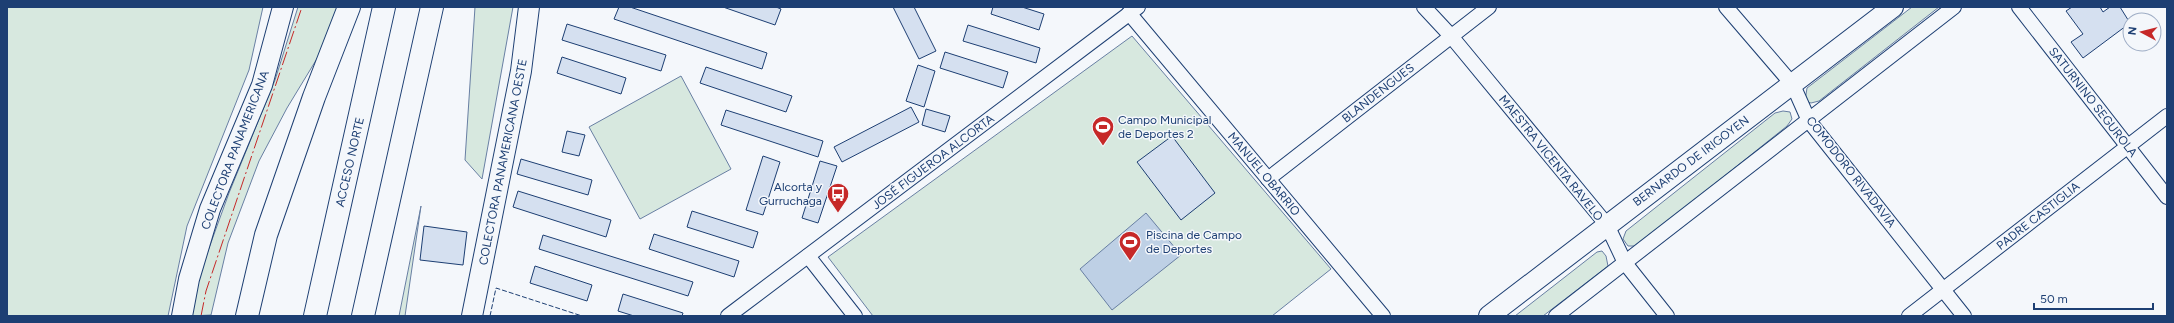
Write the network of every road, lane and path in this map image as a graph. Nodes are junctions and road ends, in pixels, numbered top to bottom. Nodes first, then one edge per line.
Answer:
1 (284, 7) edge
2 (349, 7) edge
3 (384, 7) edge
4 (432, 7) edge
5 (529, 7) edge
6 (537, 7) edge
7 (1424, 7) edge
8 (1489, 7) edge
9 (1726, 7) edge
10 (1893, 7) edge
11 (1954, 7) edge
12 (2019, 7) edge
13 (1133, 10) edge
14 (1451, 36) junction
15 (523, 60) junction
16 (1793, 85) junction
17 (2167, 116) edge
18 (1809, 121) junction
19 (2127, 148) junction
20 (1268, 179) junction
21 (2167, 197) edge
22 (1607, 225) junction
23 (808, 256) junction
24 (1626, 262) junction
25 (371, 277) junction
26 (1943, 289) junction
27 (182, 316) edge
28 (247, 316) edge
29 (315, 316) edge
30 (363, 316) edge
31 (370, 316) edge
32 (472, 316) edge
33 (728, 316) edge
34 (855, 316) edge
35 (1383, 316) edge
36 (1489, 316) edge
37 (1556, 316) edge
38 (1667, 316) edge
39 (1909, 316) edge
40 (1964, 316) edge

1 - 27 street, COLECTORA PANAMERICANA
2 - 28 highway
3 - 29 highway, ACCESO NORTE
4 - 25 highway
5 - 15 street, COLECTORA PANAMERICANA OESTE
6 - 15 street
7 - 14 street, MAESTRA VICENTA RAVELO
8 - 14 street, BLANDENGUES
9 - 16 street, COMODORO RIVADAVIA
10 - 16 street, BERNARDO DE IRIGOYEN
11 - 18 street
12 - 19 street, SATURNINO SEGUROLA
13 - 20 street, MANUEL OBARRIO
13 - 23 street, JOSÉ FIGUEROA ALCORTA
14 - 20 street, BLANDENGUES
14 - 22 street, MAESTRA VICENTA RAVELO
15 - 32 street, COLECTORA PANAMERICANA OESTE
16 - 18 street, COMODORO RIVADAVIA
16 - 22 street, BERNARDO DE IRIGOYEN
17 - 19 street, PADRE CASTIGLIA
18 - 24 street
18 - 26 street, COMODORO RIVADAVIA
19 - 21 street, SATURNINO SEGUROLA
19 - 26 street, PADRE CASTIGLIA
20 - 35 street, MANUEL OBARRIO
22 - 24 street, MAESTRA VICENTA RAVELO
22 - 36 street, BERNARDO DE IRIGOYEN
23 - 33 street, JOSÉ FIGUEROA ALCORTA
23 - 34 street
24 - 37 street
24 - 38 street, MAESTRA VICENTA RAVELO
25 - 30 highway
25 - 31 highway
26 - 39 street, PADRE CASTIGLIA
26 - 40 street, COMODORO RIVADAVIA

